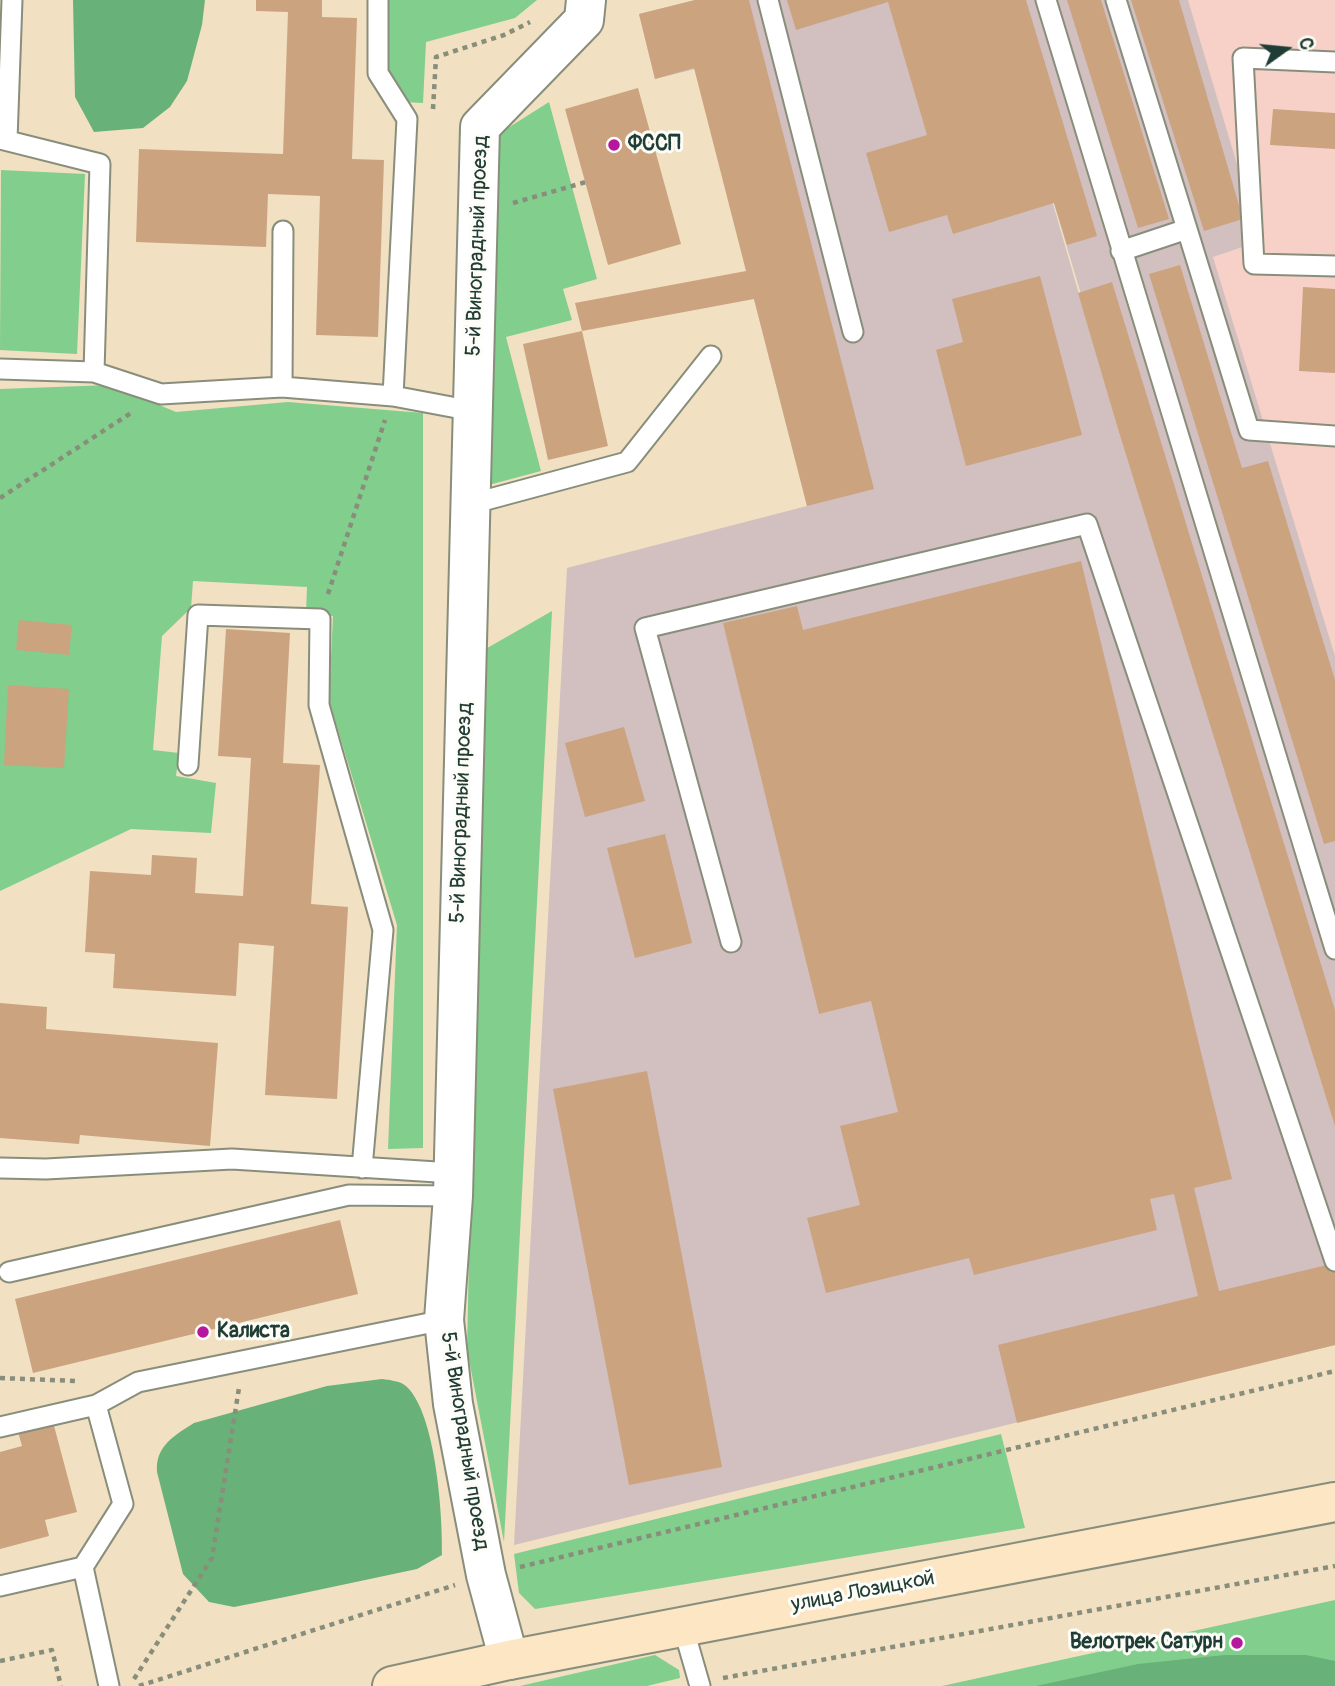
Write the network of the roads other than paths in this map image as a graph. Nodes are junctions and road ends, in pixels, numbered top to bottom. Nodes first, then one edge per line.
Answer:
1 (12, 0) edge
2 (378, 0) edge
3 (586, 0) edge
4 (768, 0) edge
5 (1046, 0) edge
6 (1116, 0) edge
7 (1335, 62) edge
8 (4, 140) edge
9 (1188, 229) junction
10 (283, 231) dead end
11 (1122, 251) junction
12 (1335, 266) edge
13 (853, 332) dead end
14 (711, 356) dead end
15 (0, 369) edge
16 (94, 372) junction
17 (282, 387) junction
18 (393, 396) junction
19 (473, 411) junction
20 (1335, 436) edge
21 (471, 503) junction
22 (188, 765) dead end
23 (731, 942) dead end
24 (1335, 949) edge
25 (0, 1168) edge
26 (362, 1168) junction
27 (453, 1184) junction
28 (1335, 1261) edge
29 (9, 1272) dead end
30 (444, 1320) junction
31 (96, 1405) junction
32 (0, 1427) edge
33 (1335, 1502) edge
34 (83, 1567) junction
35 (0, 1586) edge
36 (683, 1627) junction
37 (509, 1660) junction
38 (699, 1684) edge
39 (109, 1686) edge
40 (392, 1686) edge

1 - 8 lane
2 - 18 lane
3 - 19 street, 5-й Виноградный проезд
4 - 13 lane
5 - 11 lane
6 - 9 lane
7 - 12 lane
8 - 16 lane
9 - 11 lane
9 - 20 lane
10 - 17 lane
11 - 24 lane
14 - 21 lane
15 - 16 lane
16 - 17 lane
17 - 18 lane
18 - 19 lane
19 - 21 street, 5-й Виноградный проезд
21 - 27 street, 5-й Виноградный проезд
22 - 26 lane
23 - 28 lane
25 - 26 lane
26 - 27 lane
27 - 29 lane
27 - 30 street, 5-й Виноградный проезд
30 - 31 lane
30 - 37 street, 5-й Виноградный проезд
31 - 32 lane
31 - 34 lane
33 - 36 main road, улица Лозицкой
34 - 35 lane
34 - 39 lane
36 - 37 main road, улица Лозицкой
36 - 38 lane
37 - 40 main road, улица Лозицкой

